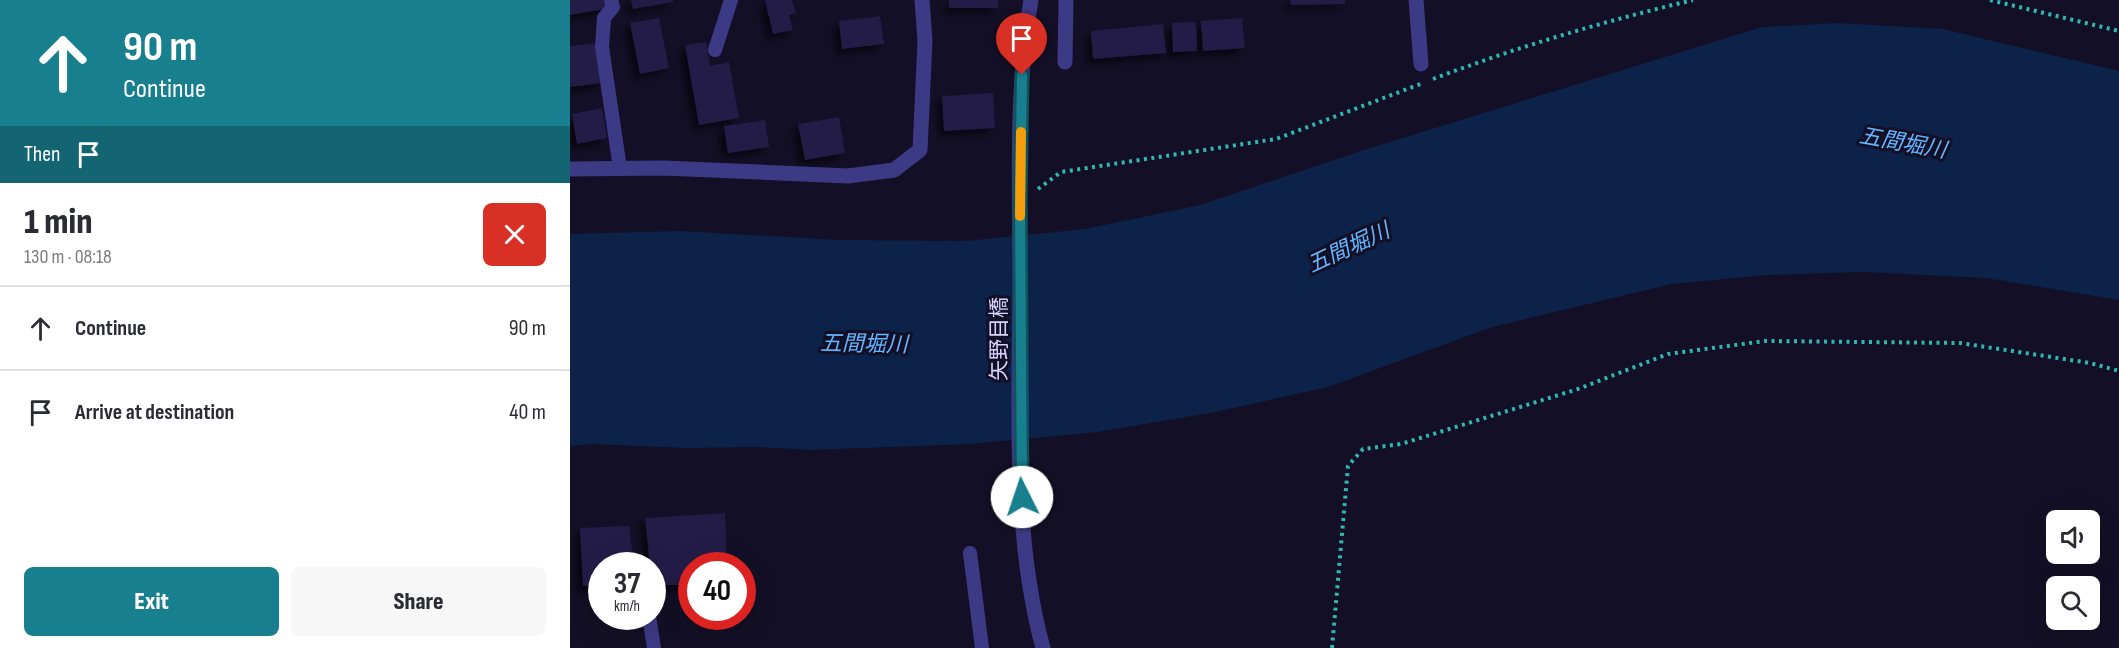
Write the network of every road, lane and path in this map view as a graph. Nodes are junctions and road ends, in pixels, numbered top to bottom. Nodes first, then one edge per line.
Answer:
1 (612, 0) edge
2 (731, 0) edge
3 (922, 0) edge
4 (1031, 0) edge
5 (1066, 0) edge
6 (1416, 0) edge
7 (1693, 0) edge
8 (1990, 0) edge
9 (2119, 31) edge
10 (715, 50) dead end
11 (1065, 62) dead end
12 (1421, 64) dead end
13 (620, 168) junction
14 (570, 169) edge
15 (1020, 202) junction
16 (2119, 370) edge
17 (970, 553) dead end
18 (651, 630) edge
19 (654, 648) edge
20 (982, 648) edge
21 (1043, 648) edge
22 (1332, 648) edge

1 - 13 lane
2 - 10 lane
3 - 13 street
4 - 15 street, 矢野目橋
5 - 11 street
6 - 12 street
7 - 15 path
8 - 9 path
13 - 14 street
15 - 21 street, 矢野目橋
16 - 22 path
17 - 20 lane
18 - 19 lane

